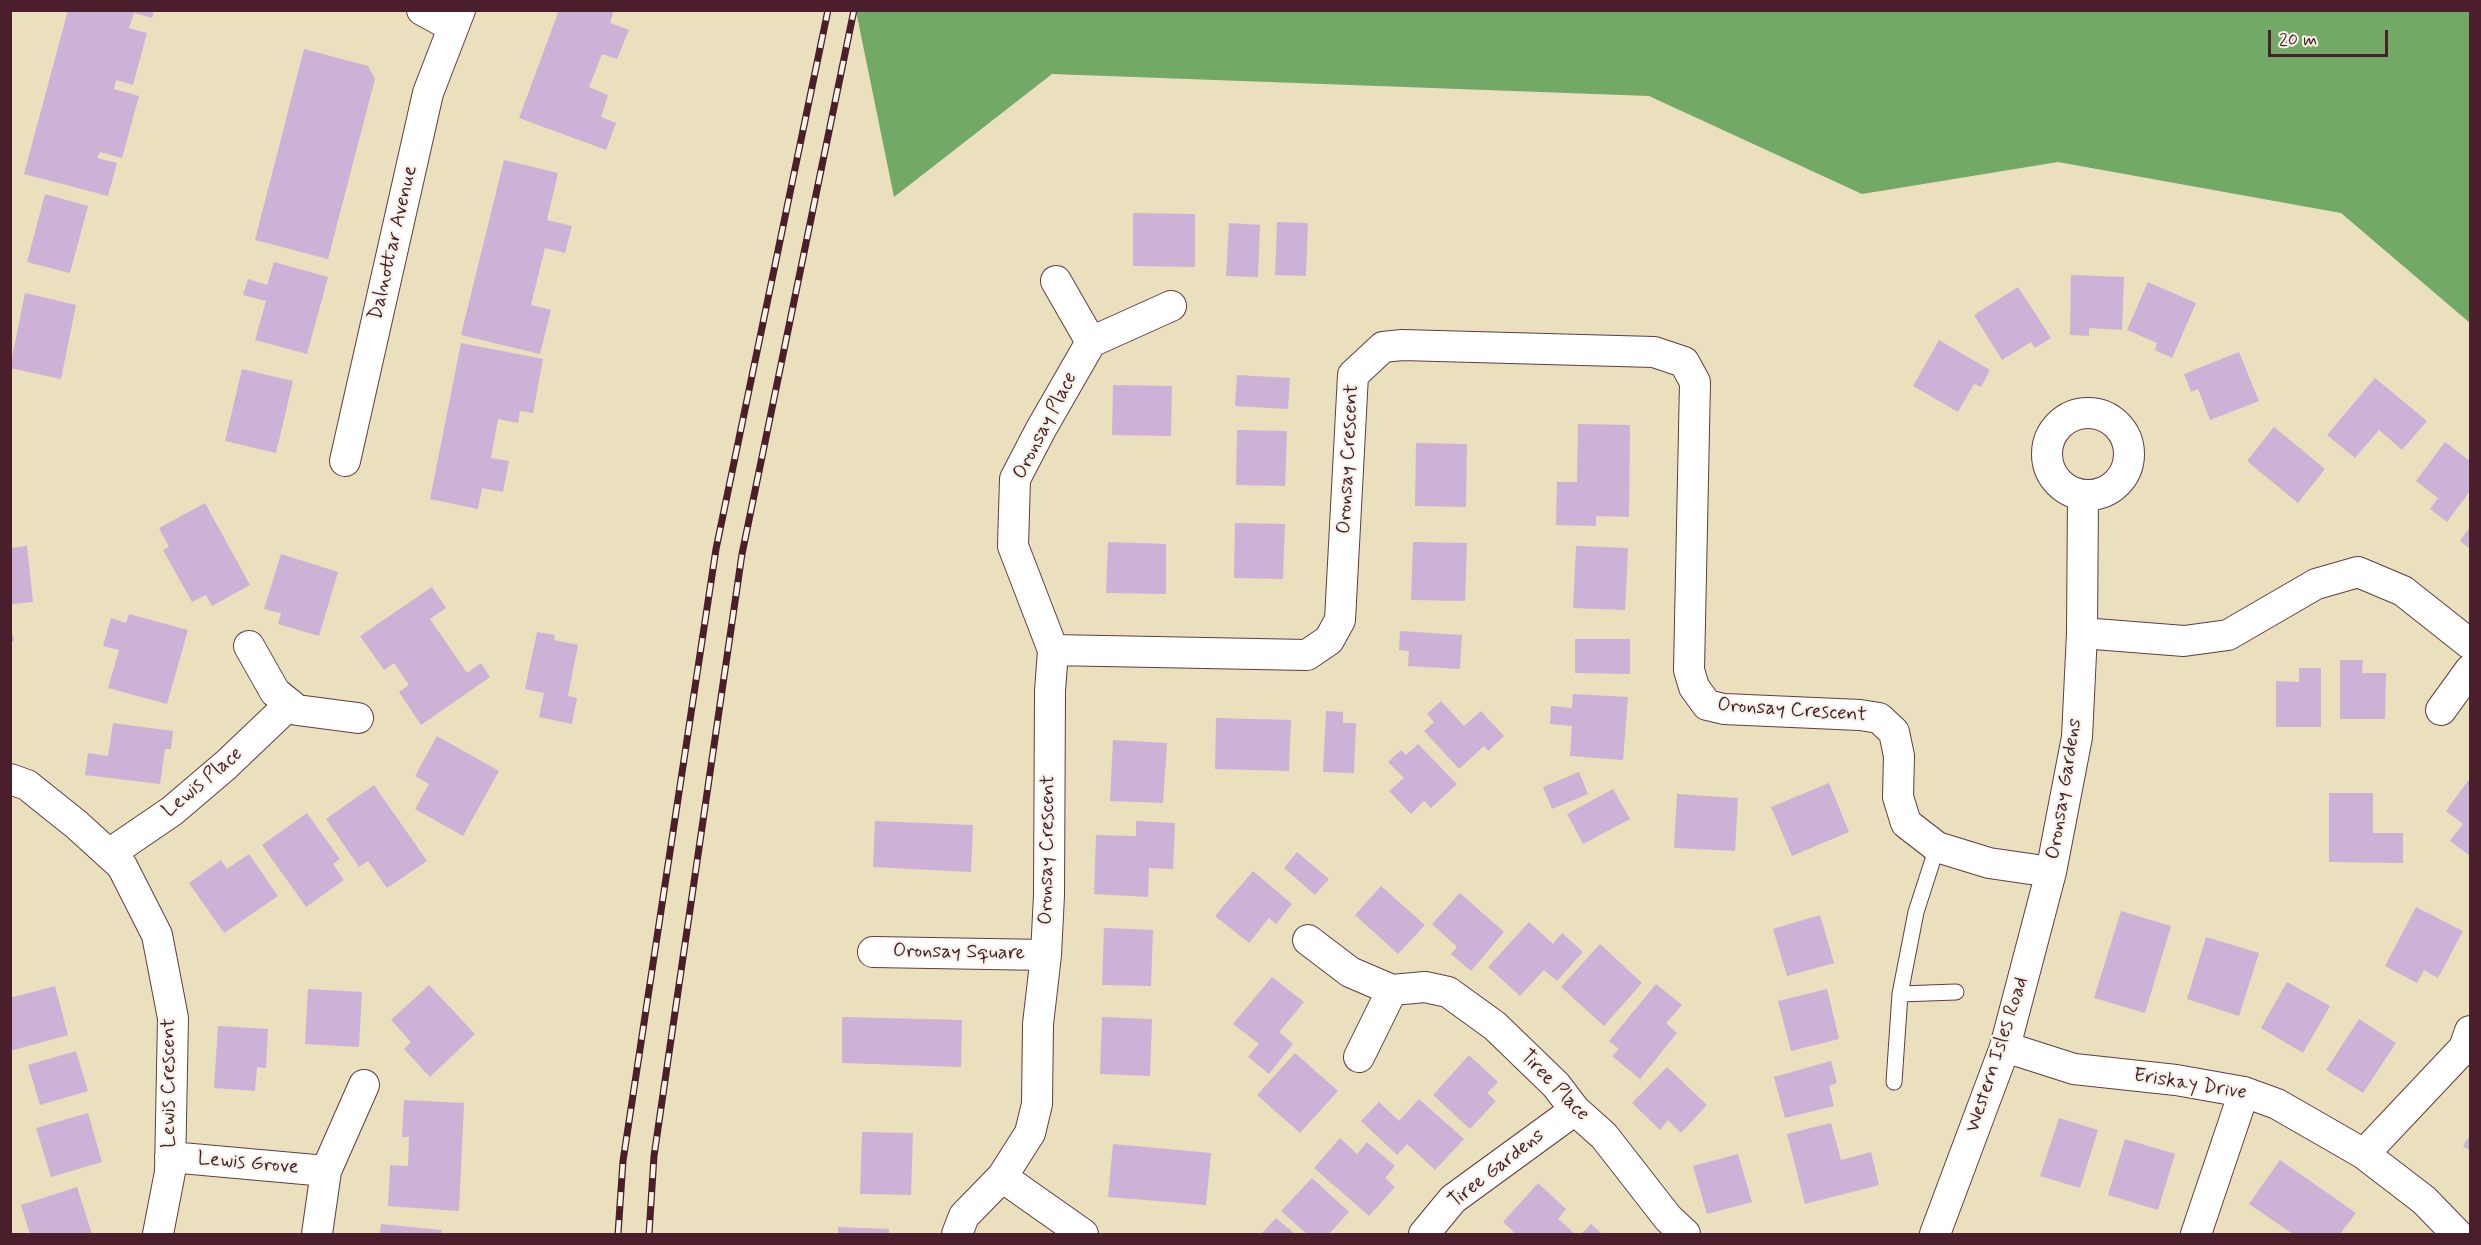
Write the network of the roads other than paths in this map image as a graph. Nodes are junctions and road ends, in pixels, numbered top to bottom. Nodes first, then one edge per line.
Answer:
1 (422, 10) edge
2 (456, 19) edge
3 (1056, 281) dead end
4 (1171, 306) dead end
5 (1091, 342) junction
6 (345, 461) dead end
7 (2083, 495) dead end
8 (2082, 633) junction
9 (2470, 644) edge
10 (249, 646) dead end
11 (1053, 650) junction
12 (2470, 670) edge
13 (290, 704) junction
14 (2441, 710) dead end
15 (358, 718) dead end
16 (10, 779) edge
17 (1937, 847) junction
18 (109, 854) junction
19 (2051, 872) junction
20 (1308, 940) dead end
21 (873, 952) dead end
22 (1046, 955) junction
23 (1392, 990) junction
24 (1956, 992) dead end
25 (1900, 994) junction
26 (2470, 1031) edge
27 (2005, 1047) junction
28 (1359, 1057) dead end
29 (1894, 1082) dead end
30 (364, 1085) dead end
31 (2244, 1092) junction
32 (1575, 1110) junction
33 (2364, 1154) junction
34 (170, 1157) junction
35 (326, 1171) junction
36 (1002, 1177) junction
37 (158, 1234) edge
38 (317, 1234) edge
39 (957, 1234) edge
40 (1083, 1234) edge
41 (1424, 1234) edge
42 (1685, 1234) edge
43 (1935, 1234) edge
44 (2196, 1234) edge
45 (2457, 1234) edge

1 - 2 street
2 - 6 street, Dalnottar Avenue
3 - 5 street
4 - 5 street
5 - 11 street, Oronsay Place
7 - 8 street, Oronsay Gardens
8 - 9 street
8 - 19 street, Oronsay Gardens
10 - 13 street
11 - 17 street, Oronsay Crescent
11 - 22 street, Oronsay Crescent
12 - 14 street
13 - 15 street
13 - 18 street, Lewis Place
16 - 18 street, Lewis Crescent
17 - 19 street, Oronsay Crescent
17 - 25 lane
18 - 34 street, Lewis Crescent
19 - 27 street, Western Isles Road
20 - 23 street, Tiree Place
21 - 22 street, Oronsay Square
22 - 36 street, Oronsay Crescent
23 - 28 street
23 - 32 street, Tiree Place
24 - 25 lane
25 - 29 lane
26 - 33 street
27 - 31 street, Eriskay Drive
27 - 43 street, Western Isles Road
30 - 35 street, Lewis Grove
31 - 33 street, Eriskay Drive
31 - 44 street
32 - 41 street, Tiree Gardens
32 - 42 street, Tiree Place
33 - 45 street, Eriskay Drive
34 - 35 street, Lewis Grove
34 - 37 street, Lewis Crescent
35 - 38 street, Lewis Grove
36 - 39 street, Oronsay Crescent
36 - 40 street

